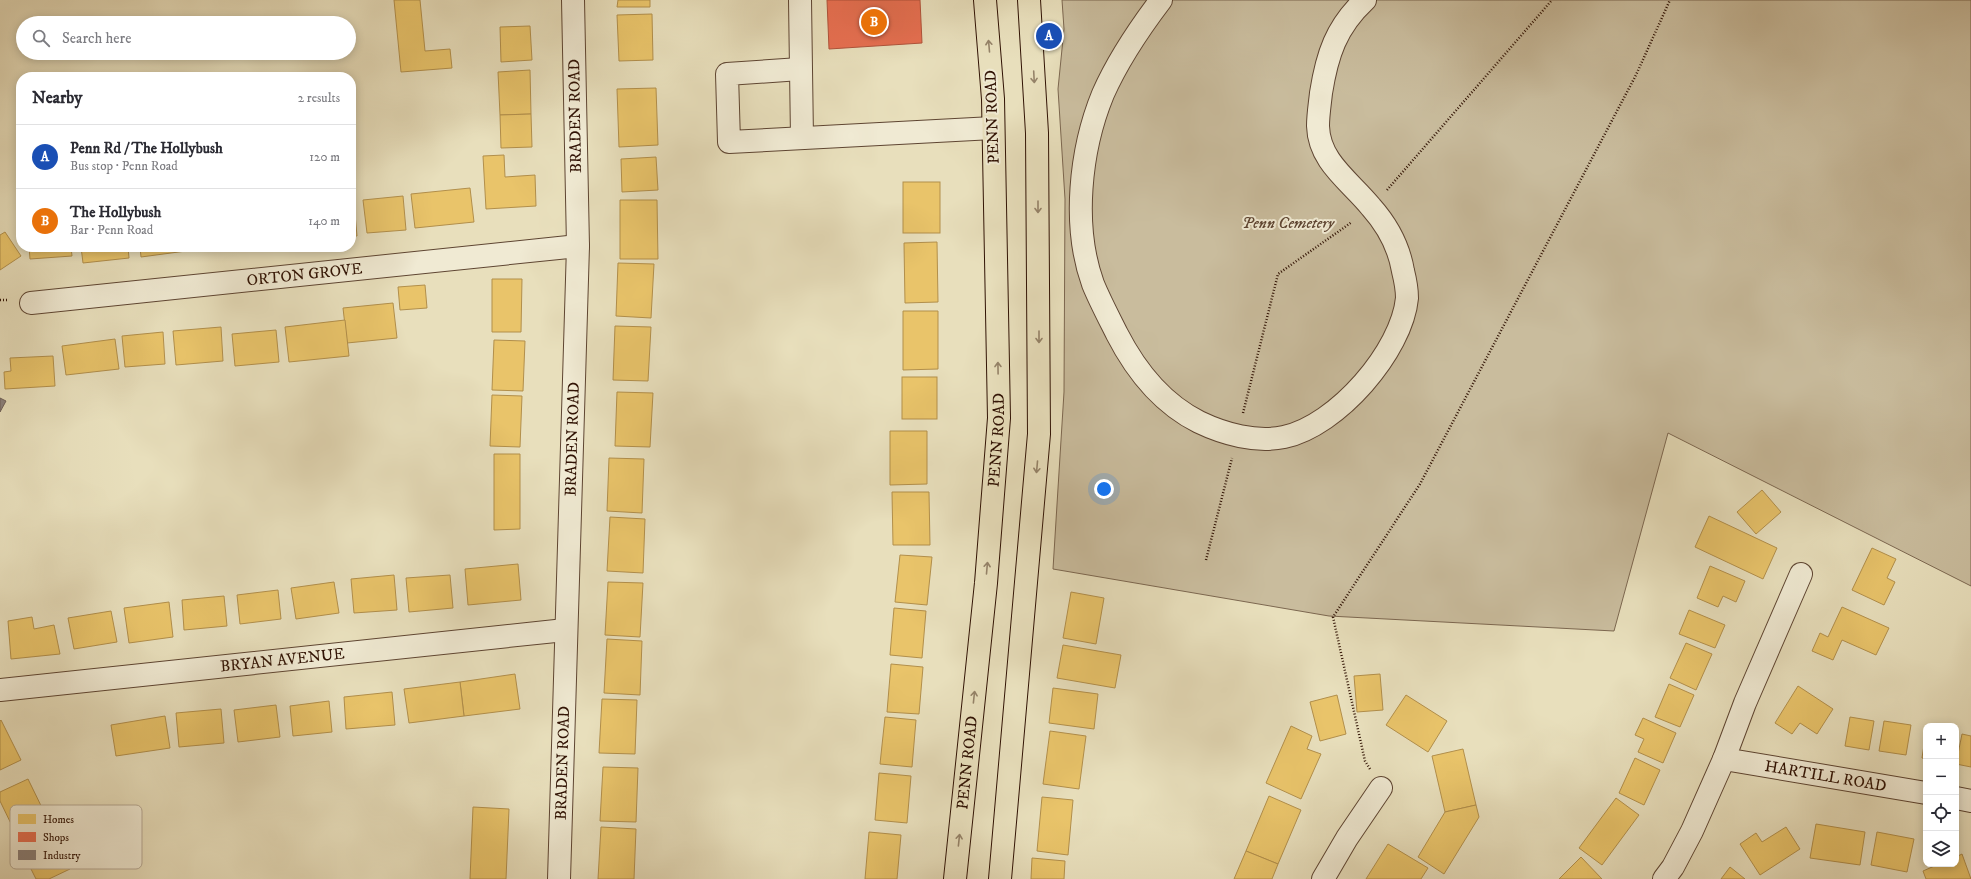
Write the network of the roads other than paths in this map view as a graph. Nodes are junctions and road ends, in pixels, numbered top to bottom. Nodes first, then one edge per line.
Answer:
1 (573, 0) edge
2 (800, 0) edge
3 (985, 0) edge
4 (1029, 0) edge
5 (1161, 0) edge
6 (1365, 0) edge
7 (800, 69) junction
8 (994, 128) junction
9 (802, 138) junction
10 (578, 246) junction
11 (31, 303) dead end
12 (1801, 574) dead end
13 (565, 630) junction
14 (0, 690) edge
15 (1724, 759) junction
16 (1381, 788) road end
17 (1923, 792) edge
18 (1959, 799) edge
19 (1971, 801) edge
20 (559, 879) edge
21 (955, 879) edge
22 (1000, 879) edge
23 (1323, 879) edge
24 (1664, 879) edge

1 - 10 street, BRADEN ROAD
2 - 7 street
8 -> 3 highway, PENN ROAD
4 -> 22 highway
5 - 6 street
7 - 9 street
7 - 9 street
8 - 9 street
21 -> 8 highway, PENN ROAD
10 - 11 street, ORTON GROVE
10 - 13 street, BRADEN ROAD
12 - 15 street
13 - 14 street, BRYAN AVENUE
13 - 20 street, BRADEN ROAD
15 - 17 street, HARTILL ROAD
15 - 24 street
16 - 23 street
18 - 19 street

